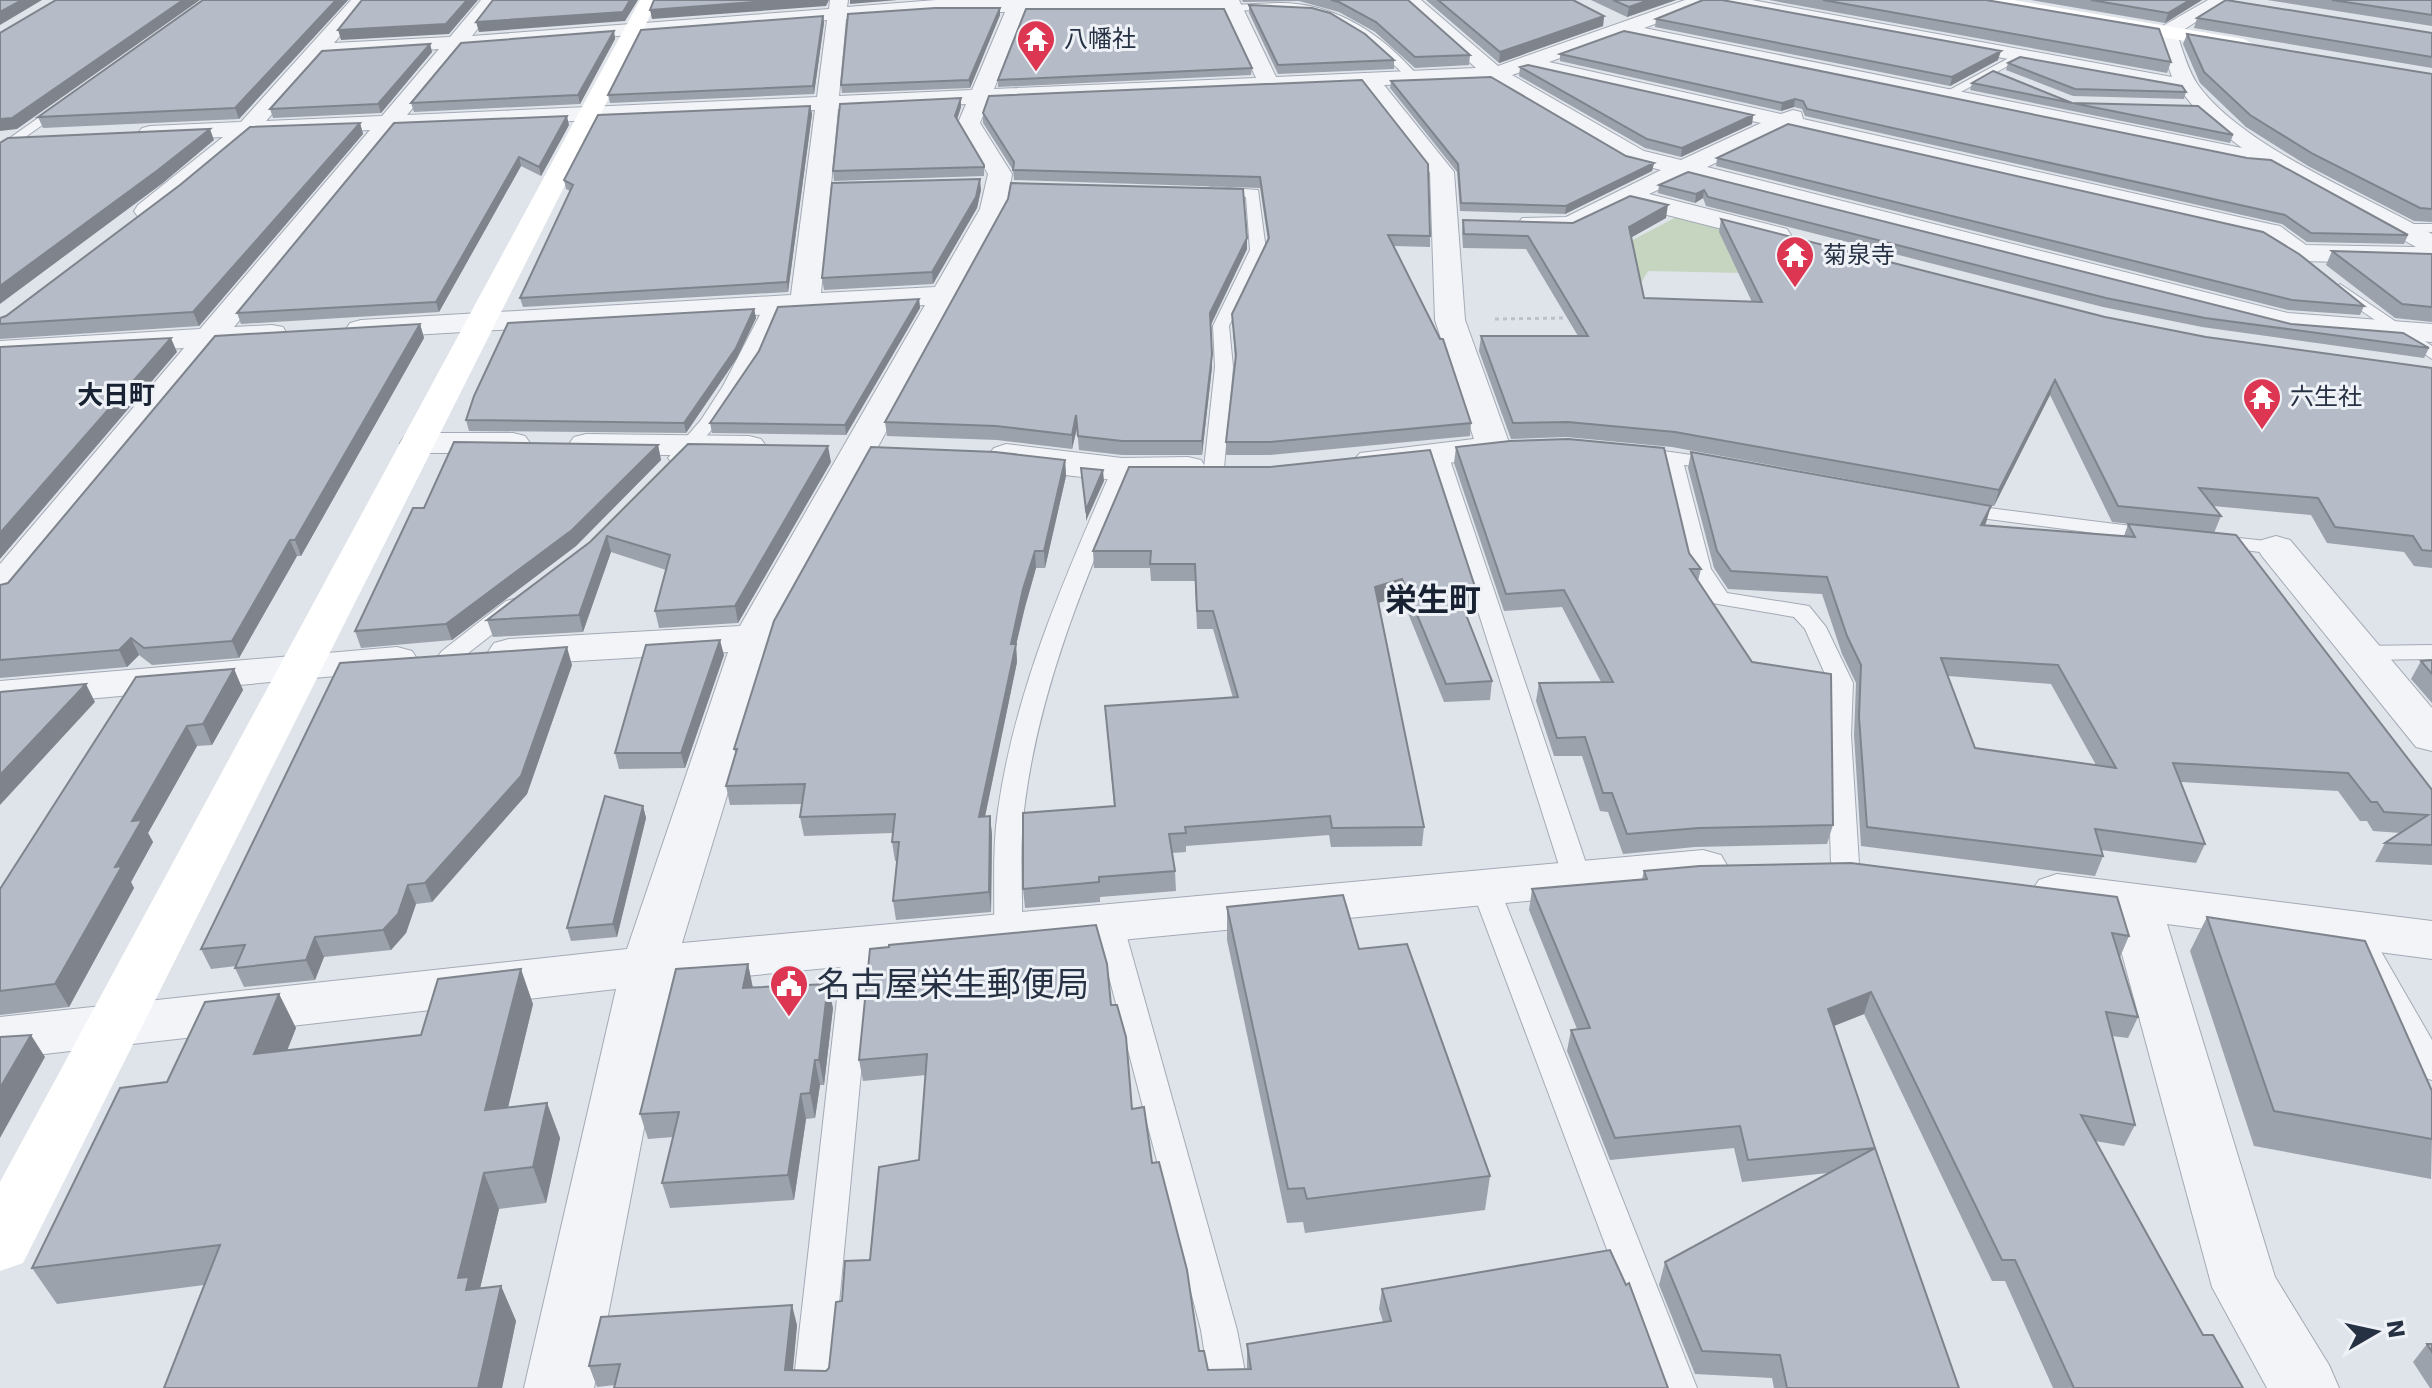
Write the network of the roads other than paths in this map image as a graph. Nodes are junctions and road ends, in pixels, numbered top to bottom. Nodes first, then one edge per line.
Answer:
1 (361, 0) edge
2 (491, 0) edge
3 (1410, 0) edge
4 (1703, 0) edge
5 (1722, 0) edge
6 (1980, 0) edge
7 (2225, 1) edge
8 (1114, 2) edge
9 (1012, 3) edge
10 (1231, 5) edge
11 (838, 7) edge
12 (641, 15) edge
13 (1601, 16) edge
14 (1624, 28) junction
15 (2166, 32) junction
16 (457, 41) junction
17 (2260, 48) edge
18 (319, 50) junction
19 (2020, 55) junction
20 (1526, 63) junction
21 (1990, 71) junction
22 (1495, 74) junction
23 (1413, 77) junction
24 (2004, 77) edge
25 (1368, 79) junction
26 (1871, 80) junction
27 (1269, 84) junction
28 (1842, 94) edge
29 (1946, 95) junction
30 (980, 96) junction
31 (75, 97) edge
32 (2194, 100) junction
33 (829, 103) junction
34 (1813, 108) edge
35 (591, 113) junction
36 (390, 122) junction
37 (1784, 122) junction
38 (247, 129) junction
39 (124, 134) edge
40 (63, 137) edge
41 (6, 143) edge
42 (2278, 159) junction
43 (1682, 171) junction
44 (1197, 191) edge
45 (1625, 196) junction
46 (1445, 222) junction
47 (1476, 223) edge
48 (1508, 224) edge
49 (124, 228) edge
50 (2406, 228) junction
51 (2432, 228) edge
52 (1810, 243) edge
53 (2432, 245) edge
54 (2300, 253) junction
55 (2432, 256) edge
56 (946, 295) junction
57 (805, 303) junction
58 (773, 305) junction
59 (481, 322) junction
60 (338, 330) edge
61 (2402, 331) junction
62 (307, 332) edge
63 (2432, 333) edge
64 (212, 338) junction
65 (0, 350) edge
66 (2432, 354) edge
67 (2403, 369) edge
68 (2432, 372) edge
69 (417, 443) junction
70 (691, 445) junction
71 (783, 447) edge
72 (1612, 450) edge
73 (966, 453) edge
74 (1438, 454) junction
75 (1672, 456) junction
76 (1347, 462) edge
77 (1734, 466) edge
78 (1228, 468) joint
79 (1122, 469) junction
80 (659, 477) edge
81 (1943, 507) edge
82 (2276, 548) joint
83 (0, 589) edge
84 (536, 590) edge
85 (754, 638) junction
86 (2432, 652) edge
87 (2362, 653) junction
88 (450, 656) junction
89 (299, 668) junction
90 (0, 694) edge
91 (2432, 737) edge
92 (1822, 866) joint
93 (1577, 878) junction
94 (2012, 886) edge
95 (1485, 887) junction
96 (2134, 902) junction
97 (1109, 923) junction
98 (2356, 930) junction
99 (1008, 932) junction
100 (2432, 940) edge
101 (858, 946) junction
102 (648, 966) junction
103 (112, 1026) junction
104 (0, 1038) edge
105 (2432, 1068) edge
106 (0, 1243) edge
107 (559, 1388) edge
108 (812, 1388) edge
109 (1229, 1388) edge
110 (1678, 1388) edge
111 (2304, 1388) edge

1 - 18 street
2 - 16 street
3 - 22 street
4 - 14 street
5 - 19 street
6 - 15 street
7 - 15 street
8 - 9 street
8 - 10 street
9 - 11 street
9 - 30 street
10 - 23 lane
10 - 27 street
11 - 12 street
11 - 33 street
12 - 16 street
12 - 35 street
13 - 14 street
14 - 20 street
14 - 26 street
15 - 17 street
15 - 32 street
16 - 18 street
16 - 36 street
18 - 38 street
19 - 21 lane
19 - 32 street
20 - 22 street
20 - 37 street
21 - 24 lane
21 - 29 lane
22 - 23 street
22 - 43 street
23 - 25 street
25 - 27 street
25 - 46 street
26 - 28 street
26 - 29 street
27 - 30 street
29 - 42 street
30 - 33 street
30 - 56 street
31 - 41 lane
32 - 42 street
33 - 35 street
33 - 57 street
34 - 37 street
35 - 36 street
35 - 59 street
36 - 38 street
36 - 64 street
37 - 43 street
37 - 54 street
38 - 39 street
38 - 49 street
40 - 41 street
42 - 50 street
43 - 45 street
43 - 61 street
44 - 78 lane
45 - 48 street
45 - 52 street
46 - 47 street
46 - 74 street
50 - 51 lane
50 - 53 street
54 - 55 street
54 - 61 lane
56 - 57 street
56 - 85 street
57 - 58 street
58 - 59 street
58 - 70 lane
59 - 60 street
59 - 69 street
61 - 63 street
61 - 66 lane
62 - 64 street
64 - 65 street
64 - 83 street
67 - 68 street
69 - 70 street
69 - 89 street
70 - 71 street
70 - 80 lane
72 - 75 lane
73 - 79 street
74 - 76 street
74 - 93 lane
75 - 77 lane
75 - 92 lane
78 - 79 street
79 - 99 lane
81 - 82 lane
82 - 87 street
84 - 88 lane
85 - 88 street
85 - 102 street
86 - 87 lane
87 - 91 street
88 - 89 street
89 - 90 street
89 - 103 street
92 - 93 street
93 - 95 street
94 - 96 street
95 - 97 street
95 - 110 lane
96 - 98 street
96 - 111 street
97 - 99 street
97 - 109 lane
98 - 100 street
98 - 105 lane
99 - 101 street
101 - 102 street
101 - 108 lane
102 - 103 street
102 - 107 street
103 - 104 street
103 - 106 street

